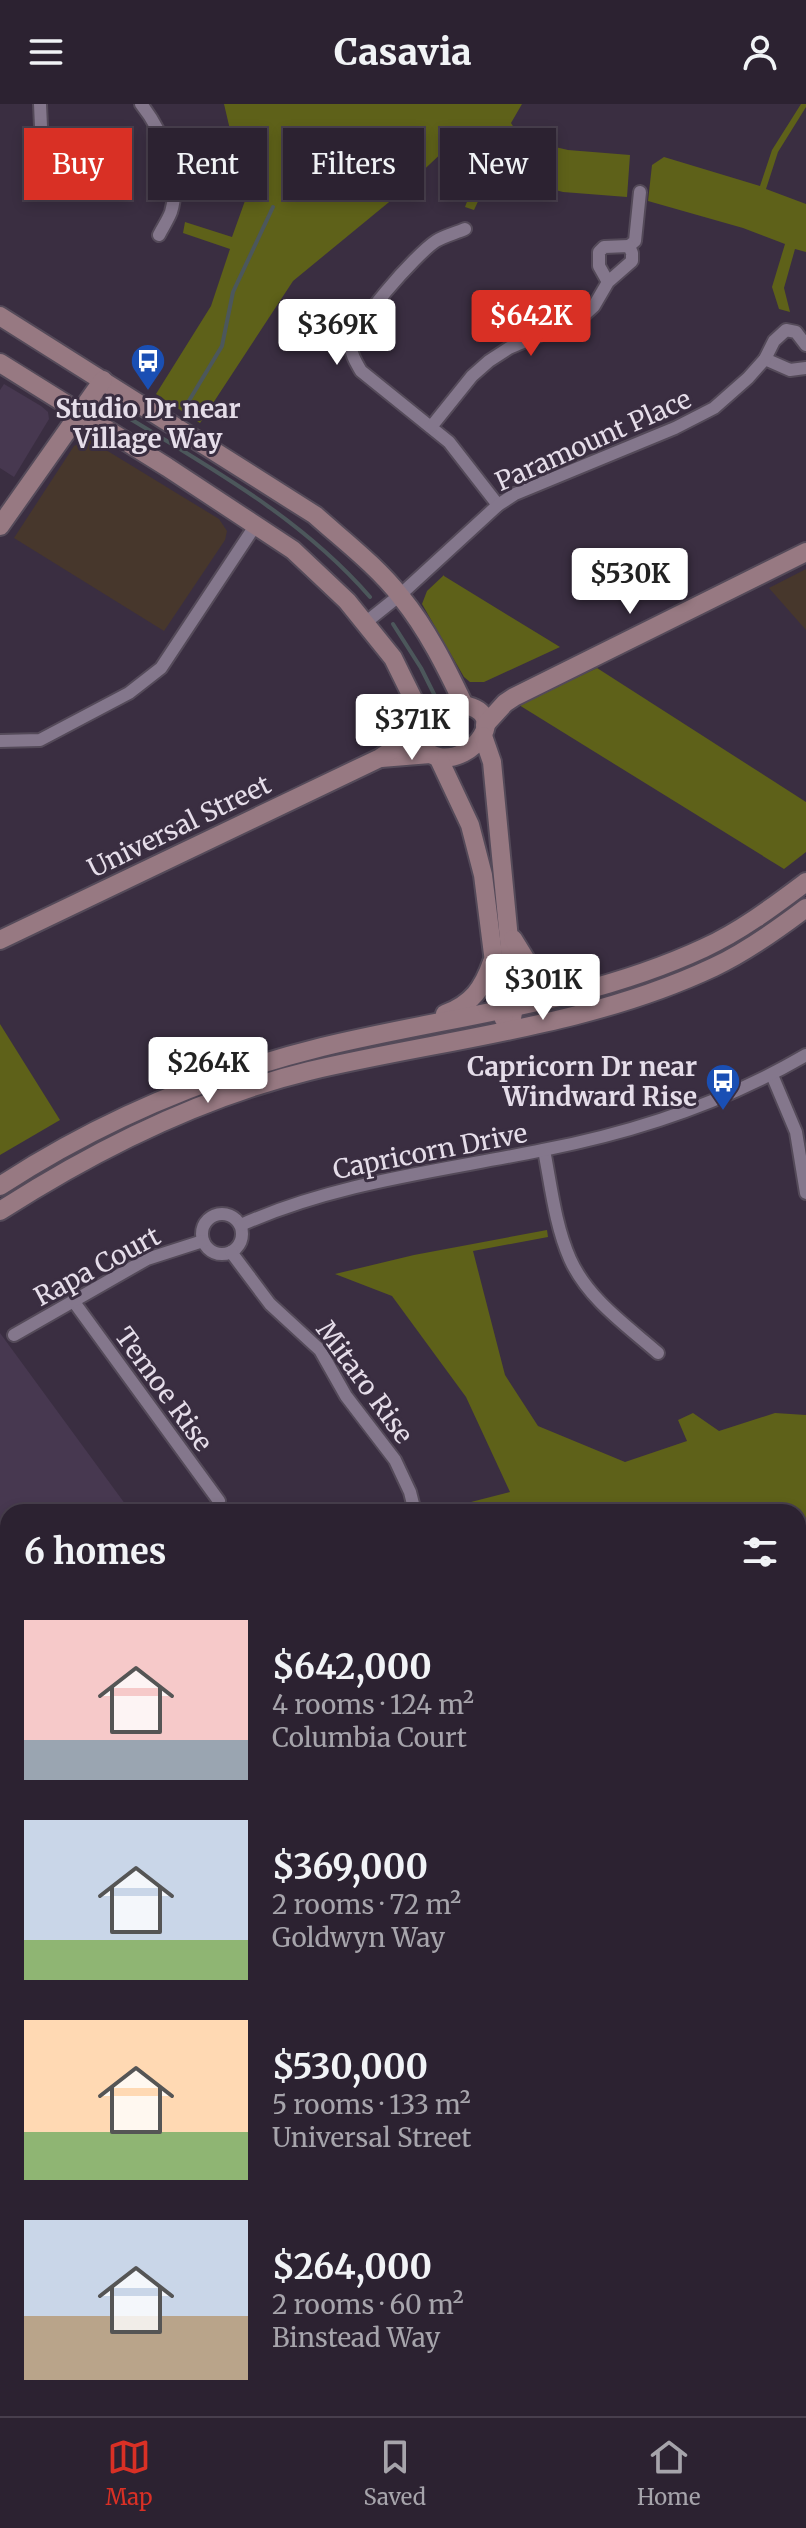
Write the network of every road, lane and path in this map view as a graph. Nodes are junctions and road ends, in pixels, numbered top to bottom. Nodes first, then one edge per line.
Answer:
1 (40, 104) edge
2 (141, 104) edge
3 (41, 128) edge
4 (640, 192) dead end
5 (465, 229) dead end
6 (159, 235) dead end
7 (629, 246) junction
8 (608, 282) junction
9 (0, 316) edge
10 (806, 345) edge
11 (765, 359) junction
12 (0, 363) edge
13 (806, 368) edge
14 (98, 377) junction
15 (76, 411) junction
16 (431, 427) junction
17 (498, 505) junction
18 (0, 526) edge
19 (255, 526) junction
20 (806, 552) edge
21 (400, 595) junction
22 (365, 623) junction
23 (464, 705) junction
24 (423, 727) junction
25 (484, 730) junction
26 (0, 741) edge
27 (434, 756) junction
28 (380, 758) junction
29 (806, 882) edge
30 (806, 908) edge
31 (508, 930) junction
32 (0, 940) edge
33 (494, 957) junction
34 (563, 996) junction
35 (507, 1008) junction
36 (417, 1026) junction
37 (510, 1031) junction
38 (806, 1055) edge
39 (772, 1075) junction
40 (544, 1150) junction
41 (0, 1186) edge
42 (806, 1193) edge
43 (0, 1211) edge
44 (241, 1225) junction
45 (203, 1241) junction
46 (231, 1252) junction
47 (74, 1302) junction
48 (14, 1335) dead end
49 (658, 1353) dead end
50 (219, 1501) dead end
51 (413, 1504) edge

1 - 3 street
2 - 6 street
4 - 7 street
5 - 16 street
7 - 8 street
7 - 8 street
8 - 16 street
9 - 14 street
10 - 11 street, Paramount Place
11 - 13 street
11 - 17 street, Paramount Place
12 - 15 street
14 - 15 street
14 - 21 street
15 - 18 street
15 - 19 street
16 - 17 street
17 - 21 street, Paramount Place
19 - 22 street
19 - 26 street
20 - 25 street
21 - 22 street, Paramount Place
21 - 23 street
22 - 24 street
23 - 24 street
23 - 25 street
24 - 27 street
24 - 28 street, Universal Street
25 - 27 street
25 - 31 street
27 - 28 street, Universal Street
27 - 33 street
28 - 32 street, Universal Street
29 - 34 street
30 - 37 street
31 - 34 street
31 - 35 street
33 - 35 street
33 - 36 street
34 - 35 street
35 - 36 street
35 - 37 street
36 - 41 street
37 - 43 street
38 - 39 street, Capricorn Drive
39 - 40 street, Capricorn Drive
39 - 42 street
40 - 44 street, Capricorn Drive
40 - 49 street
44 - 45 street
44 - 46 street
45 - 46 street
45 - 47 street, Rapa Court
46 - 51 street, Mitaro Rise
47 - 48 street, Rapa Court
47 - 50 street, Temoe Rise

